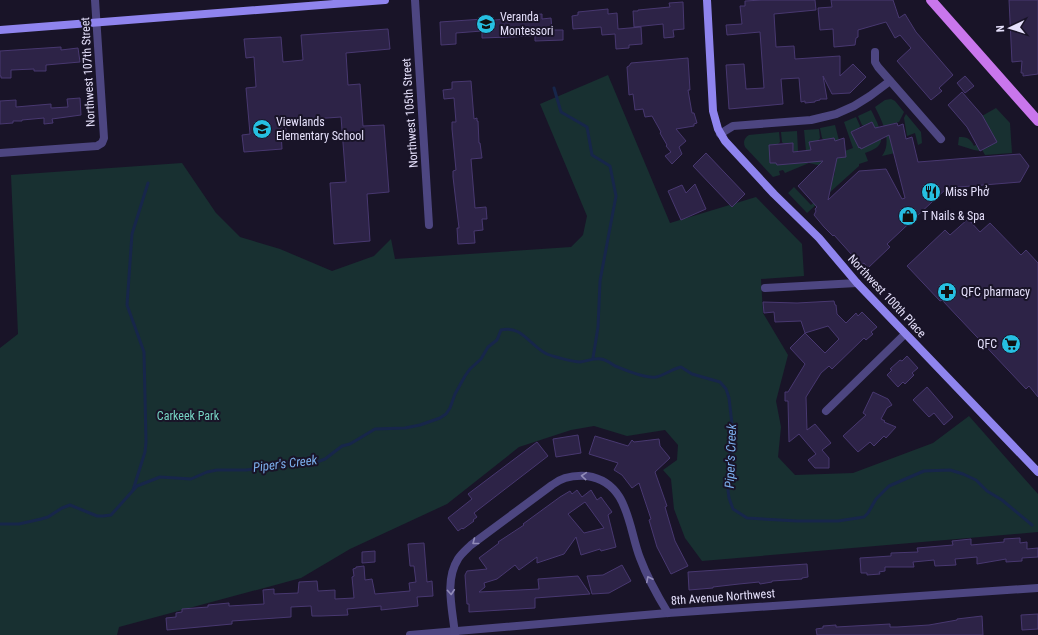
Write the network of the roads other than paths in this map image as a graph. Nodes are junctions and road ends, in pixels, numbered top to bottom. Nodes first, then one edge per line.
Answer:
1 (95, 0) edge
2 (385, 0) edge
3 (415, 0) edge
4 (707, 0) edge
5 (931, 0) edge
6 (96, 22) junction
7 (0, 30) edge
8 (875, 52) dead end
9 (890, 81) junction
10 (1038, 121) edge
11 (720, 134) junction
12 (941, 139) dead end
13 (0, 153) edge
14 (429, 225) dead end
15 (857, 283) junction
16 (765, 288) dead end
17 (905, 334) junction
18 (826, 411) dead end
19 (1038, 472) edge
20 (1038, 588) edge
21 (668, 613) junction
22 (454, 633) edge
23 (410, 635) edge

1 - 6 street, Northwest 107th Street
2 - 6 main road
3 - 14 street, Northwest 105th Street
4 - 11 main road
5 - 10 main road
6 - 7 main road
6 - 13 street, Northwest 107th Street
8 - 9 street
9 - 11 street
9 - 12 street
11 - 15 main road, Northwest 100th Place
15 - 16 street
15 - 17 main road, Northwest 100th Place
17 - 18 street
17 - 19 main road, Northwest 100th Place
20 - 21 street, 8th Avenue Northwest
21 - 22 street, 8th Avenue Northwest
21 -> 22 street
22 - 23 street, 8th Avenue Northwest

